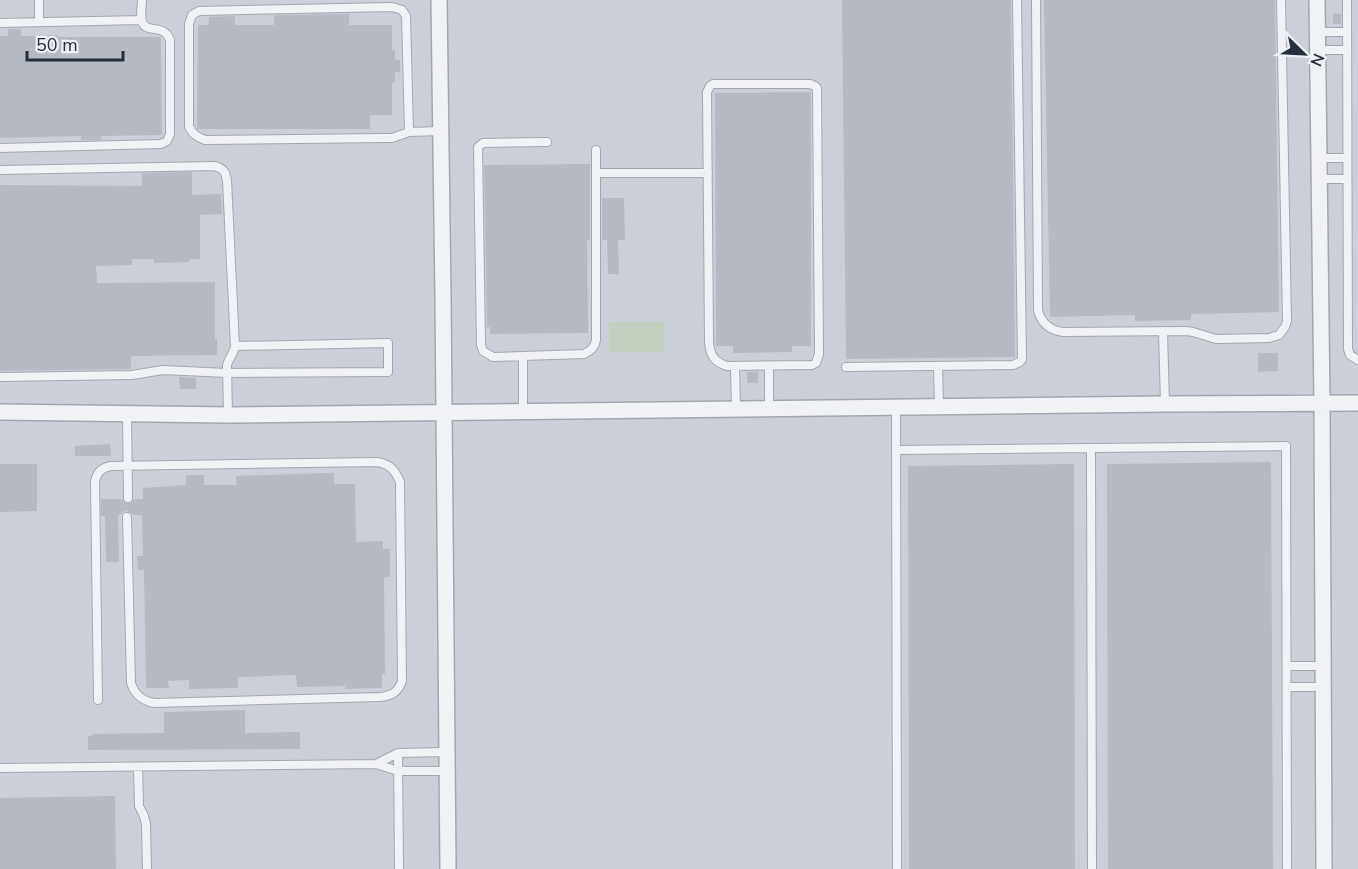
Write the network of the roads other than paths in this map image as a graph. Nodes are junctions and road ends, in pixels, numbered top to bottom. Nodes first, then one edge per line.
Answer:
1 (39, 0) edge
2 (142, 0) edge
3 (439, 0) edge
4 (1017, 0) edge
5 (1036, 0) edge
6 (1281, 0) edge
7 (1317, 0) edge
8 (1347, 0) edge
9 (141, 20) junction
10 (39, 22) junction
11 (0, 23) edge
12 (1317, 32) junction
13 (1347, 32) junction
14 (1317, 50) junction
15 (1347, 50) junction
16 (441, 131) junction
17 (409, 132) junction
18 (547, 142) dead end
19 (0, 148) edge
20 (596, 150) dead end
21 (1319, 158) junction
22 (1347, 158) junction
23 (0, 170) edge
24 (596, 173) junction
25 (708, 173) junction
26 (1319, 179) junction
27 (1347, 179) junction
28 (1163, 331) junction
29 (235, 346) junction
30 (523, 356) junction
31 (1358, 360) edge
32 (769, 366) junction
33 (938, 366) junction
34 (735, 367) junction
35 (846, 367) dead end
36 (227, 373) junction
37 (0, 377) edge
38 (1322, 403) junction
39 (1358, 403) edge
40 (1166, 404) junction
41 (896, 407) junction
42 (939, 407) junction
43 (736, 409) junction
44 (770, 409) junction
45 (523, 411) junction
46 (0, 412) edge
47 (444, 412) junction
48 (127, 414) junction
49 (228, 415) junction
50 (1091, 448) junction
51 (896, 450) junction
52 (128, 466) junction
53 (128, 498) dead end
54 (128, 517) dead end
55 (1287, 666) junction
56 (1323, 666) junction
57 (1287, 687) junction
58 (1323, 687) junction
59 (98, 700) dead end
60 (447, 752) junction
61 (398, 753) junction
62 (376, 764) junction
63 (138, 767) junction
64 (0, 768) edge
65 (398, 771) junction
66 (447, 771) junction
67 (147, 869) edge
68 (399, 869) edge
69 (448, 869) edge
70 (897, 869) edge
71 (1092, 869) edge
72 (1287, 869) edge
73 (1324, 869) edge

1 - 10 lane
2 - 9 lane
3 - 16 street
4 - 33 lane
5 - 28 lane
6 - 28 lane
7 - 12 street
8 - 13 lane
9 - 10 lane
9 - 19 lane
10 - 11 lane
12 - 13 lane
12 - 14 street
13 - 15 lane
14 - 15 lane
14 - 21 street
15 - 22 lane
16 - 17 lane
16 - 47 street
17 - 17 lane
18 - 30 lane
20 - 24 lane
21 - 22 lane
21 - 26 street
22 - 27 lane
23 - 29 lane
24 - 25 lane
24 - 30 lane
25 - 32 lane
25 - 34 lane
26 - 27 lane
26 - 38 street
27 - 31 lane
28 - 40 lane
29 - 36 lane
29 - 36 lane
30 - 45 lane
32 - 34 lane
32 - 44 lane
33 - 35 lane
33 - 42 lane
34 - 43 lane
36 - 37 lane
36 - 49 lane
38 - 39 street
38 - 40 street
38 - 56 street
40 - 42 street
41 - 42 street
41 - 44 street
41 - 51 lane
43 - 44 street
43 - 45 street
45 - 47 street
46 - 48 street
47 - 49 street
47 - 60 street
48 - 49 street
48 - 52 lane
50 - 51 lane
50 - 55 lane
50 - 71 lane
51 - 70 lane
52 - 53 lane
52 - 54 lane
52 - 59 lane
55 - 56 lane
55 - 57 lane
56 - 58 street
57 - 58 lane
57 - 72 lane
58 - 73 street
60 - 61 lane
60 - 66 street
61 - 62 lane
61 - 65 lane
62 - 63 lane
62 - 65 lane
63 - 64 lane
63 - 67 lane
65 - 66 lane
65 - 68 lane
66 - 69 street

